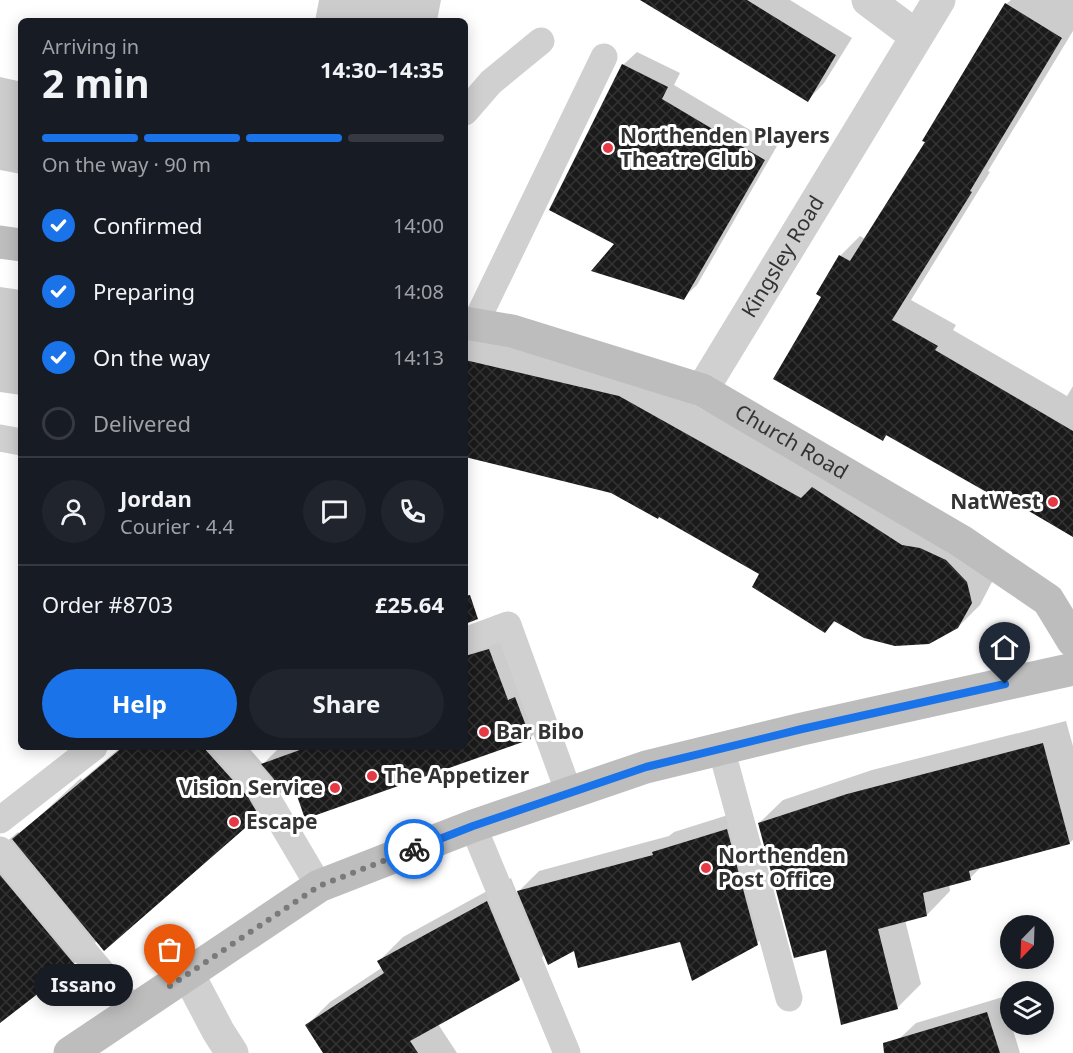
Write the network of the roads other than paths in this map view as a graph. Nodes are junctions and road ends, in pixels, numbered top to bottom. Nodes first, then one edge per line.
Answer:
1 (868, 0) edge
2 (939, 0) edge
3 (916, 36) junction
4 (541, 41) dead end
5 (604, 57) dead end
6 (468, 109) edge
7 (0, 242) edge
8 (18, 245) edge
9 (470, 323) edge
10 (702, 390) junction
11 (0, 438) edge
12 (18, 441) edge
13 (468, 640) edge
14 (1073, 641) edge
15 (1073, 669) edge
16 (721, 748) junction
17 (90, 750) edge
18 (228, 750) edge
19 (569, 793) junction
20 (0, 820) edge
21 (473, 826) junction
22 (0, 850) edge
23 (319, 886) junction
24 (188, 974) junction
25 (789, 998) dead end
26 (133, 1010) junction
27 (70, 1053) edge
28 (232, 1053) edge
29 (567, 1053) edge

1 - 3 street
2 - 3 street, Kingsley Road
3 - 10 street, Kingsley Road
4 - 6 lane
5 - 9 lane
7 - 8 main road
9 - 10 main road, Church Road
10 - 14 main road, Church Road
11 - 12 lane
13 - 19 lane
15 - 16 main road
16 - 19 main road
16 - 25 lane
17 - 20 lane
18 - 23 lane
19 - 21 main road
21 - 23 main road
21 - 29 lane
22 - 26 lane
23 - 24 main road
24 - 26 main road
24 - 28 street
26 - 27 main road

